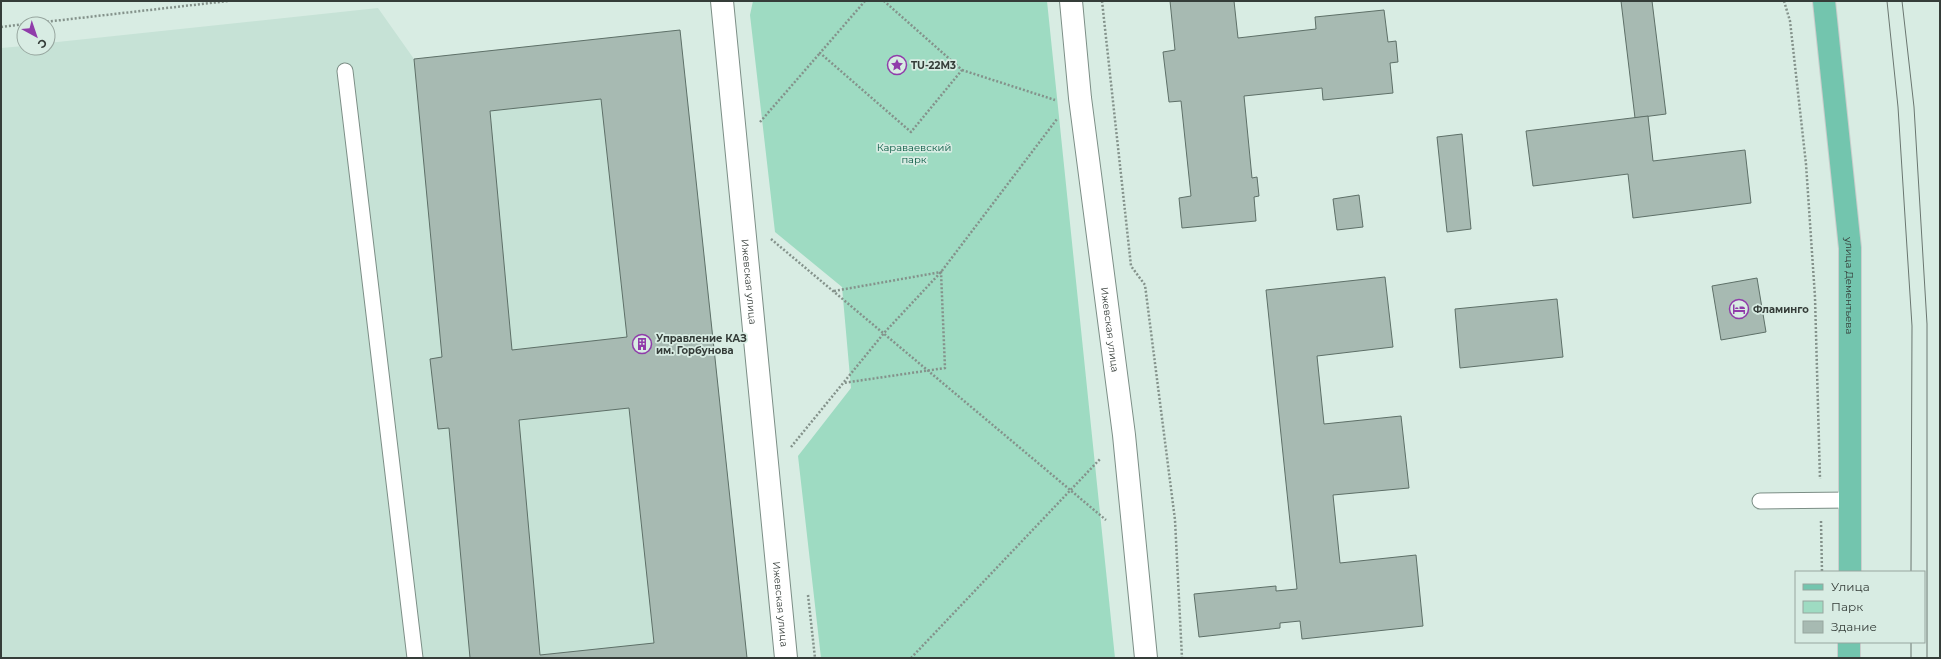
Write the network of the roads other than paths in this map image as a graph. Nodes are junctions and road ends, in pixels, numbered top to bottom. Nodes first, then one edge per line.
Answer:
1 (722, 1) edge
2 (1071, 1) edge
3 (1824, 1) edge
4 (345, 70) dead end
5 (1760, 500) dead end
6 (1851, 500) junction
7 (1850, 571) edge
8 (1849, 643) edge
9 (415, 658) edge
10 (786, 658) edge
11 (1146, 658) edge
12 (1849, 658) edge

1 - 10 street, Ижевская улица
2 - 11 street, Ижевская улица
3 - 6 main road, улица Дементьева
4 - 9 lane
5 - 6 lane
6 - 7 main road, улица Дементьева
8 - 12 main road

